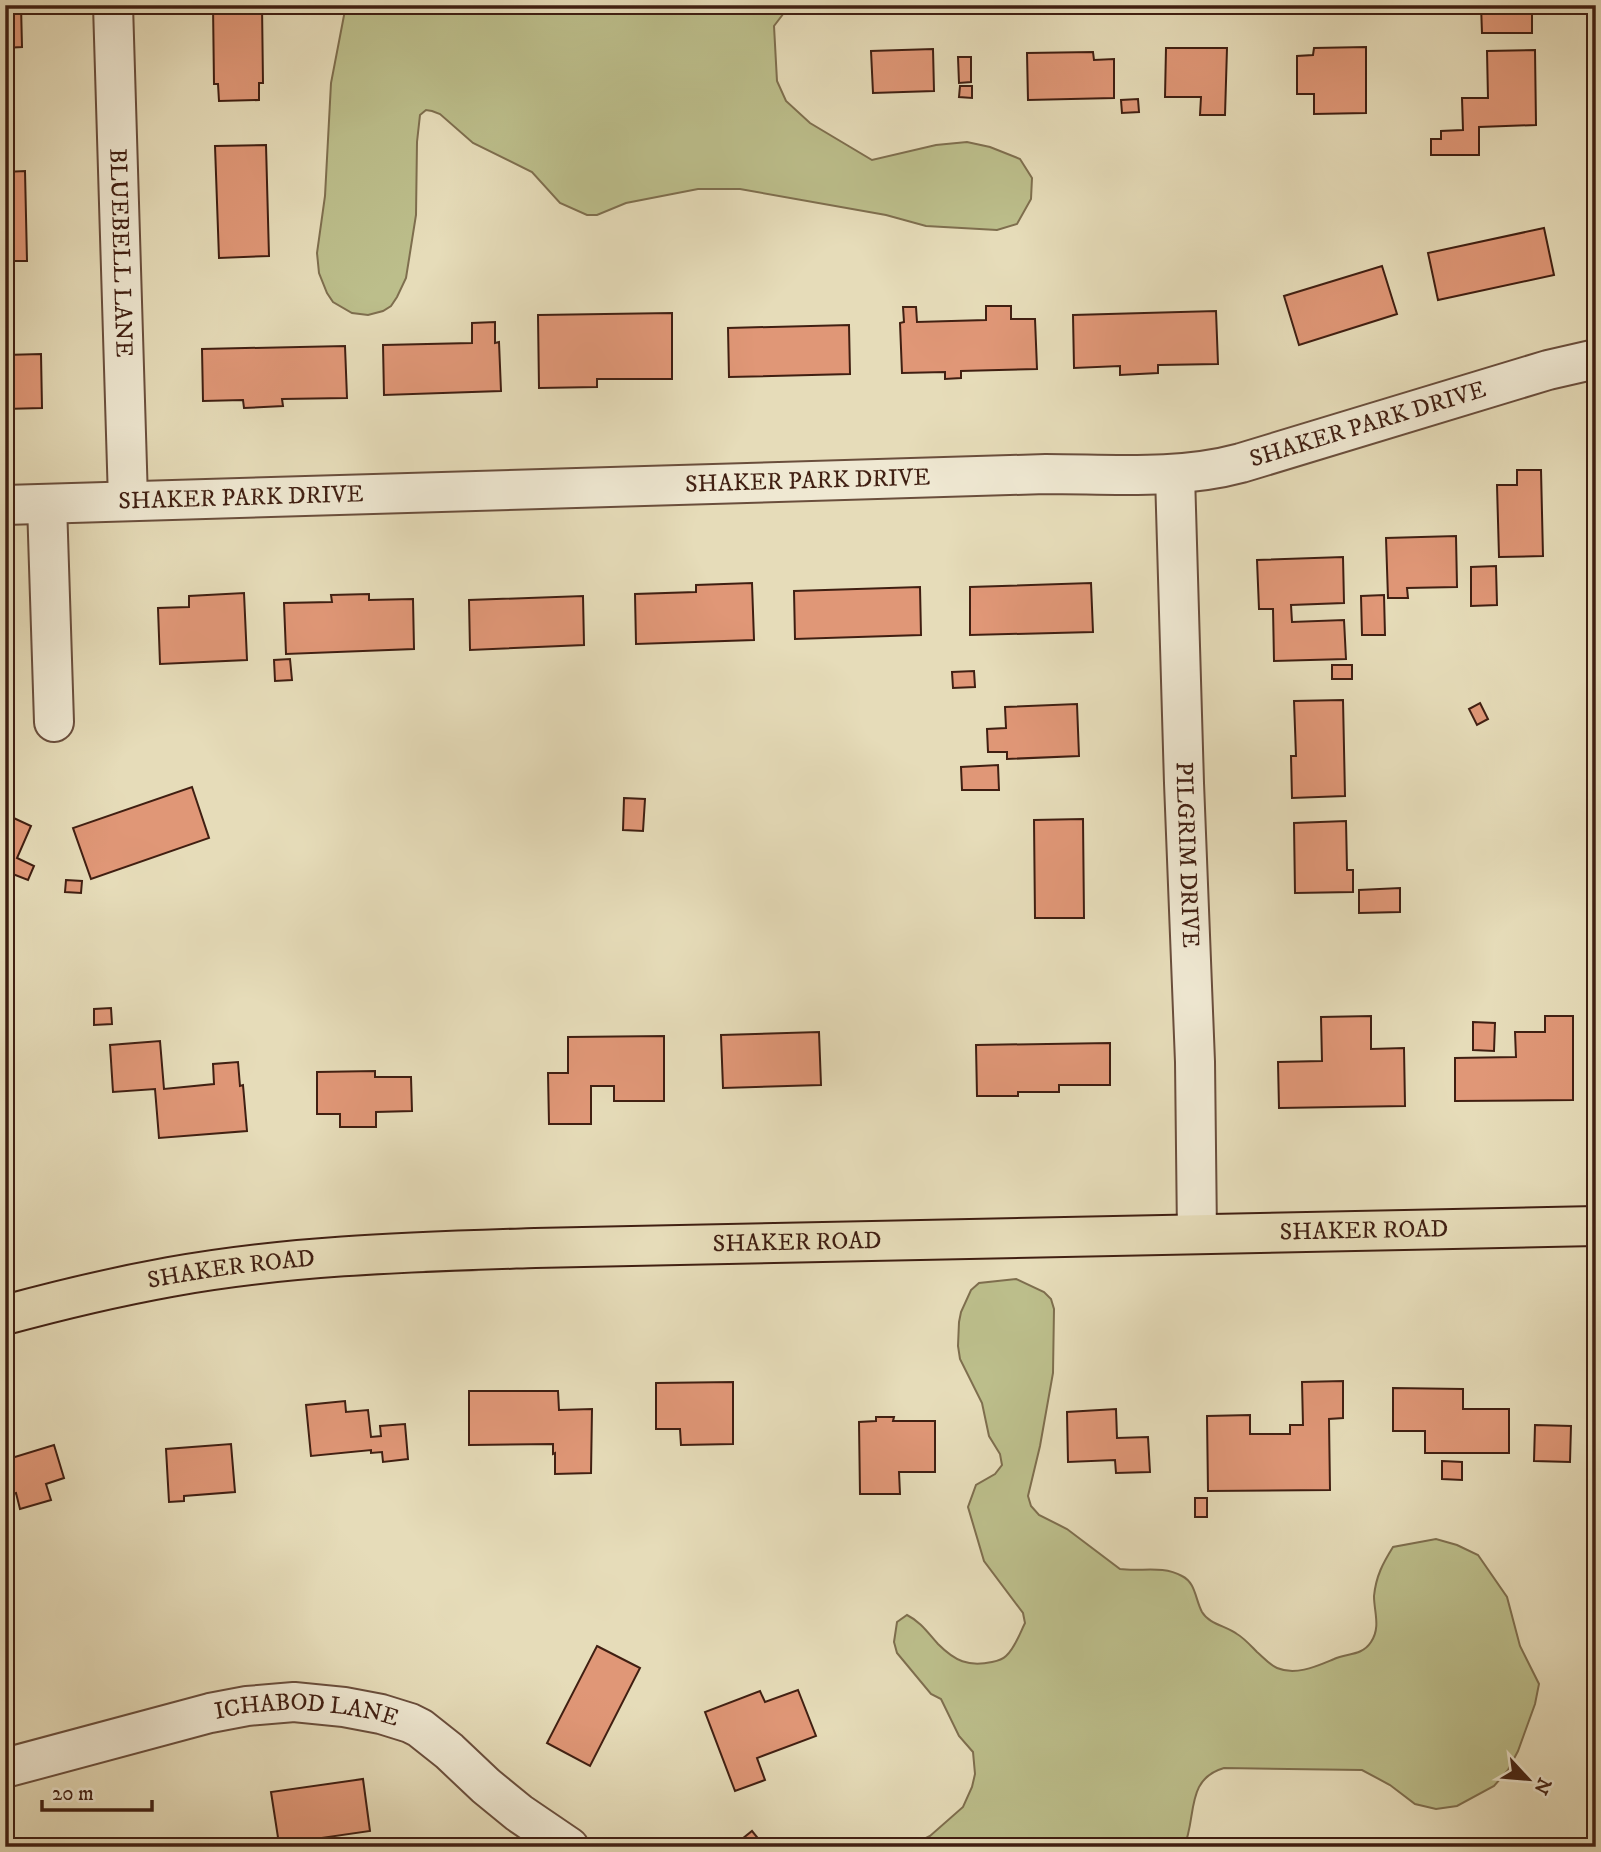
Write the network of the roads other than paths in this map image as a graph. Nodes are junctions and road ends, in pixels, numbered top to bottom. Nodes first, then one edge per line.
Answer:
1 (113, 5) edge
2 (1596, 359) edge
3 (1175, 475) junction
4 (128, 500) junction
5 (47, 504) junction
6 (5, 505) edge
7 (54, 722) dead end
8 (1596, 1226) edge
9 (1198, 1234) junction
10 (5, 1315) edge
11 (5, 1768) edge
12 (569, 1847) edge

1 - 4 street, BLUEBELL LANE
2 - 3 street, SHAKER PARK DRIVE
3 - 4 street, SHAKER PARK DRIVE
3 - 9 street, PILGRIM DRIVE
4 - 5 street, SHAKER PARK DRIVE
5 - 6 street, SHAKER PARK DRIVE
5 - 7 street
8 - 9 main road, SHAKER ROAD
9 - 10 main road, SHAKER ROAD
11 - 12 street, ICHABOD LANE

